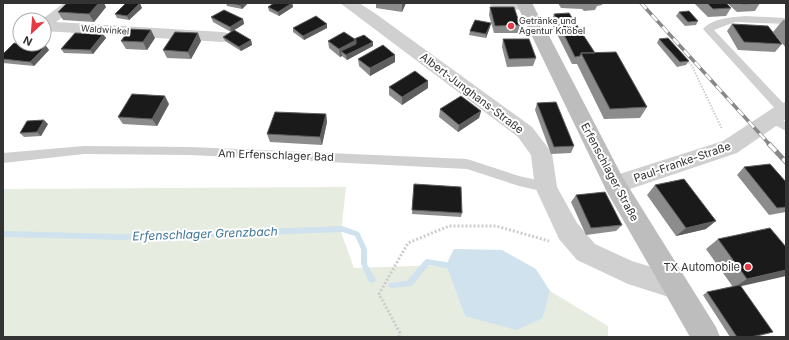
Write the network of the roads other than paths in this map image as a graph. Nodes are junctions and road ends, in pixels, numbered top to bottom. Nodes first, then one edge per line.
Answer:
1 (74, 3) edge
2 (348, 3) edge
3 (497, 3) edge
4 (524, 4) edge
5 (786, 21) edge
6 (222, 37) edge
7 (782, 116) edge
8 (3, 158) edge
9 (615, 185) junction
10 (546, 187) junction
11 (675, 286) junction
12 (706, 337) edge

1 - 6 street, Waldwinkel
2 - 10 street, Albert-Junghans-Straße
3 - 4 street
4 - 9 main road, Erfenschlager Straße
5 - 7 lane
7 - 9 street, Paul-Franke-Straße
8 - 10 lane, Am Erfenschlager Bad
9 - 11 main road, Erfenschlager Straße
10 - 11 street, Albert-Junghans-Straße
11 - 12 main road, Erfenschlager Straße

